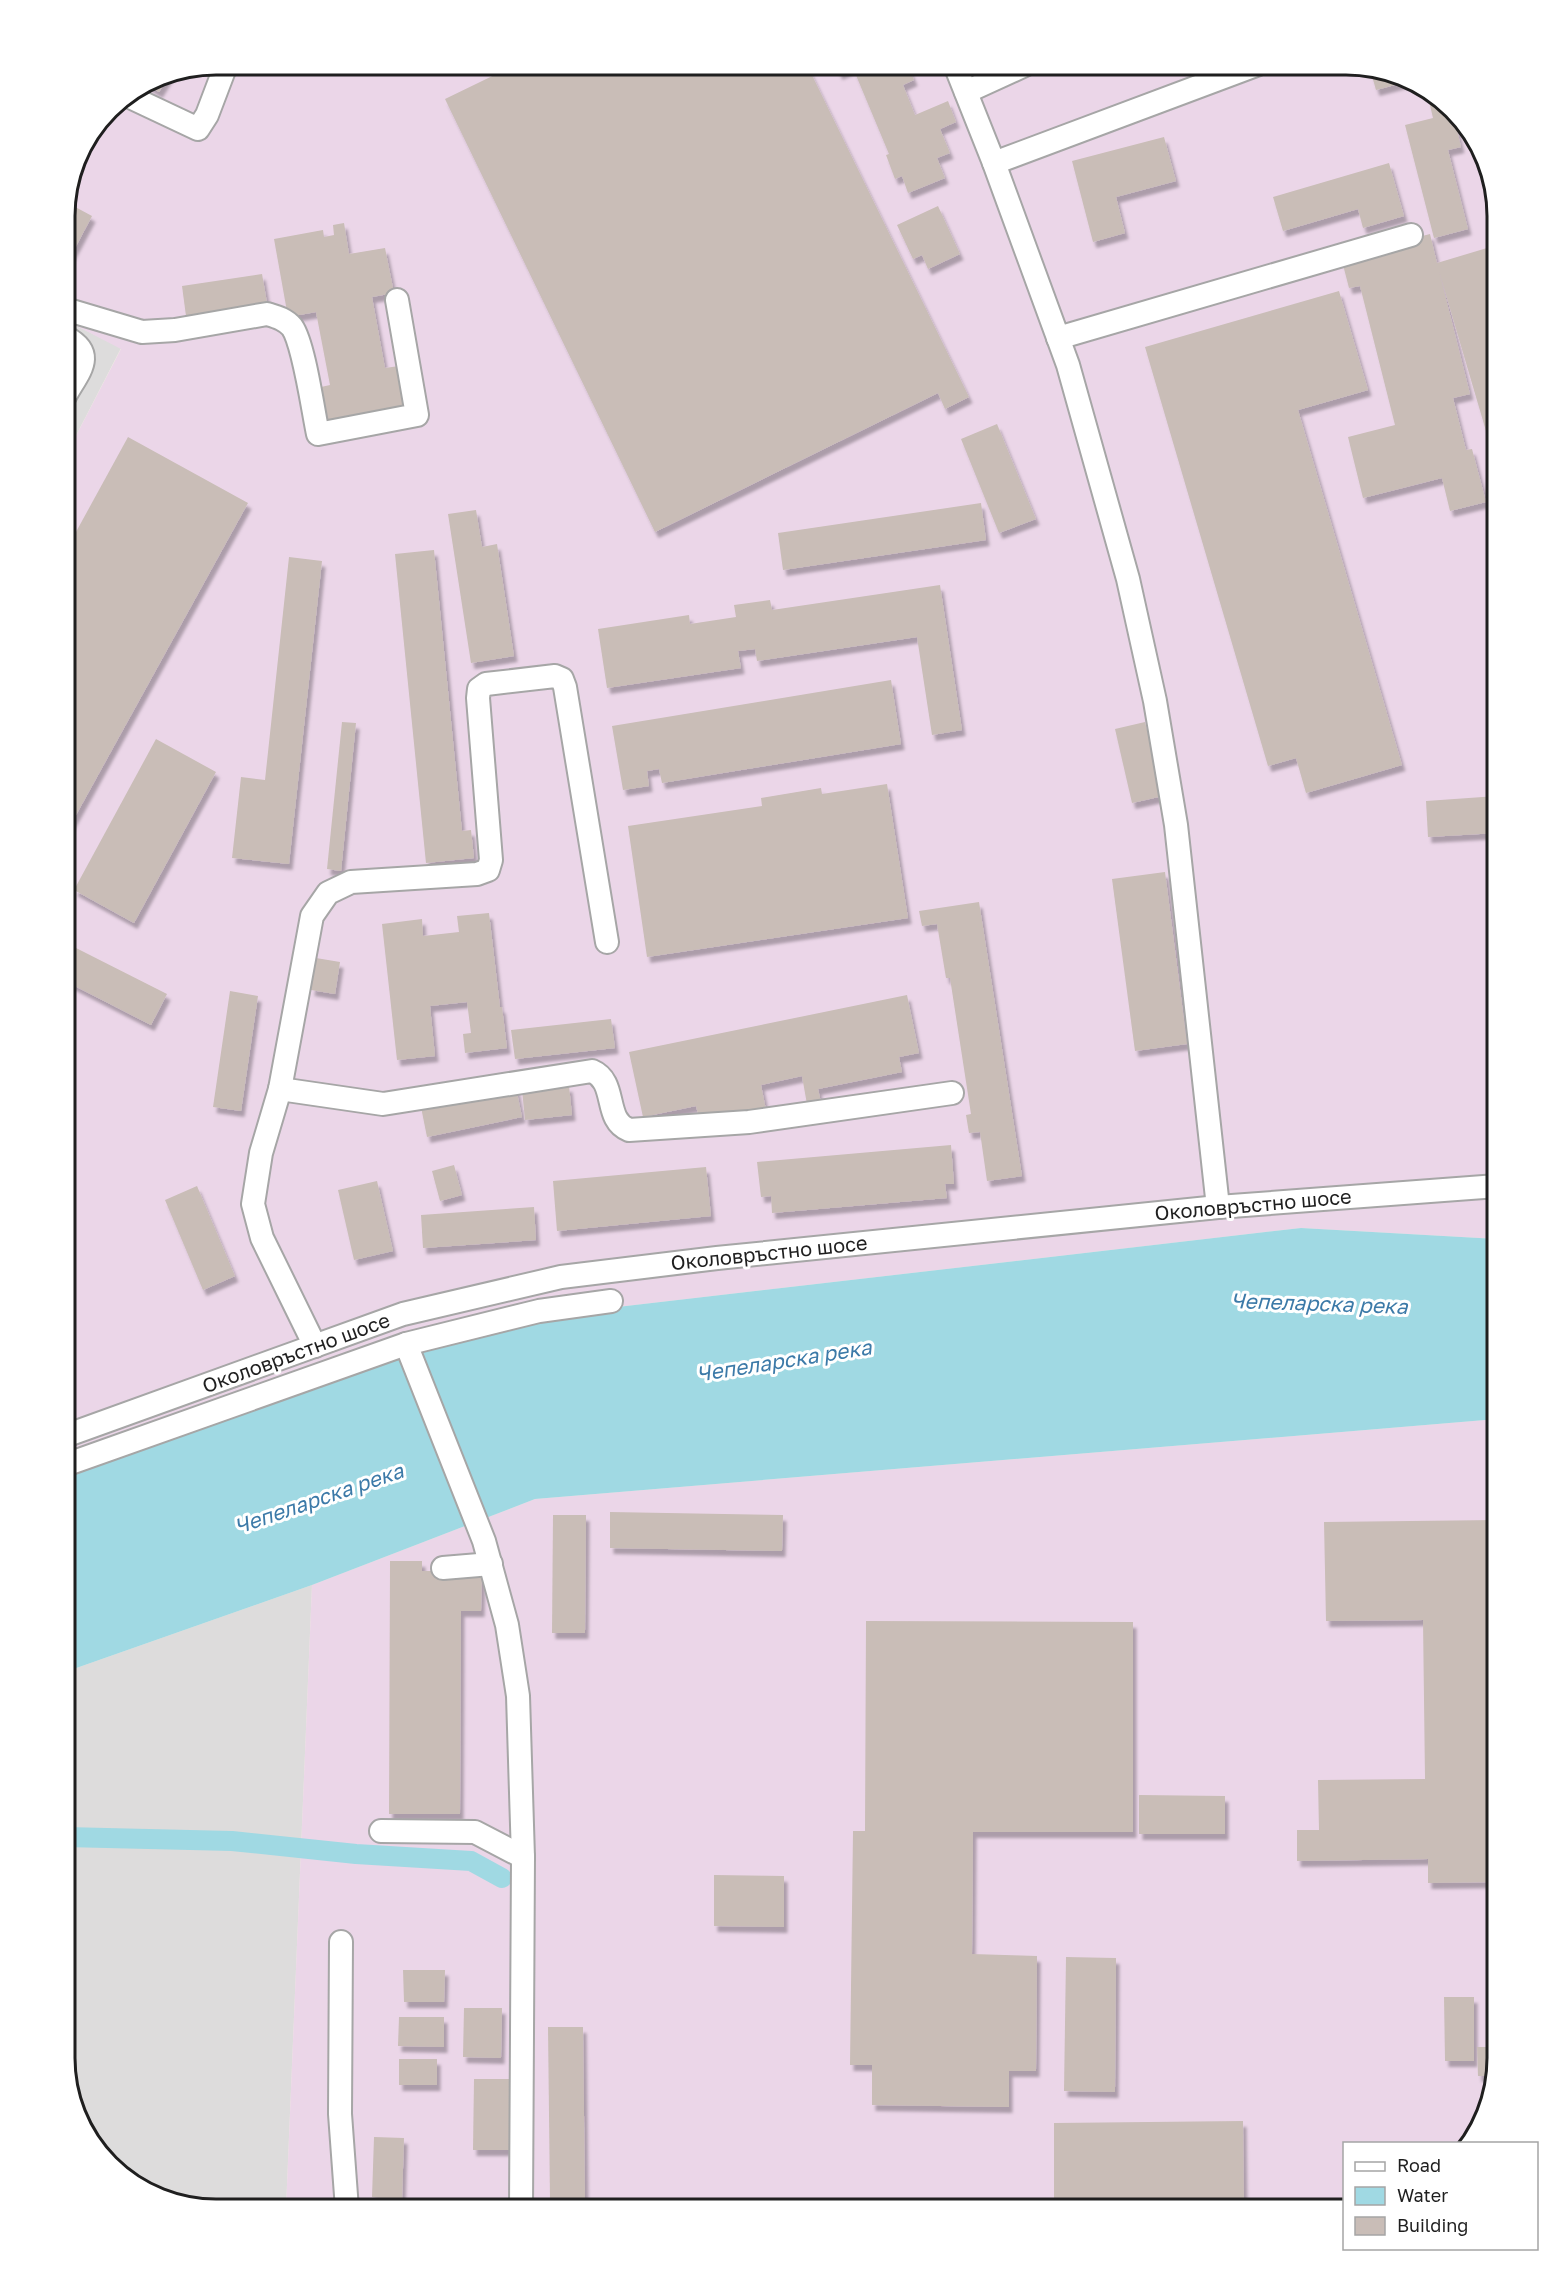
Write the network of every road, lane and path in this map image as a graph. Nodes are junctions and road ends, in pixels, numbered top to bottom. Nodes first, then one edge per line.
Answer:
1 (222, 75) edge
2 (960, 75) edge
3 (1003, 75) edge
4 (1229, 75) edge
5 (966, 92) junction
6 (136, 100) edge
7 (994, 163) junction
8 (1411, 235) dead end
9 (397, 300) dead end
10 (75, 312) edge
11 (1058, 338) junction
12 (75, 342) edge
13 (75, 377) edge
14 (607, 942) dead end
15 (280, 1089) junction
16 (952, 1093) dead end
17 (1487, 1187) edge
18 (1218, 1207) junction
19 (611, 1301) dead end
20 (406, 1344) junction
21 (315, 1346) junction
22 (75, 1432) edge
23 (75, 1461) edge
24 (491, 1564) junction
25 (443, 1568) dead end
26 (381, 1831) dead end
27 (523, 1857) junction
28 (341, 1942) dead end
29 (346, 2199) edge
30 (521, 2199) edge

1 - 6 street
2 - 5 street
3 - 5 street
4 - 7 street
5 - 7 street
7 - 11 street
8 - 11 street
9 - 10 street
11 - 18 street
12 - 13 street
14 - 15 street
15 - 16 street
15 - 21 street
17 - 18 street, Околовръстно шосе
18 - 21 street, Околовръстно шосе
19 - 20 street
20 - 23 street
20 - 24 street
21 - 22 street, Околовръстно шосе
24 - 25 street
24 - 27 street
26 - 27 street
27 - 30 street
28 - 29 street

